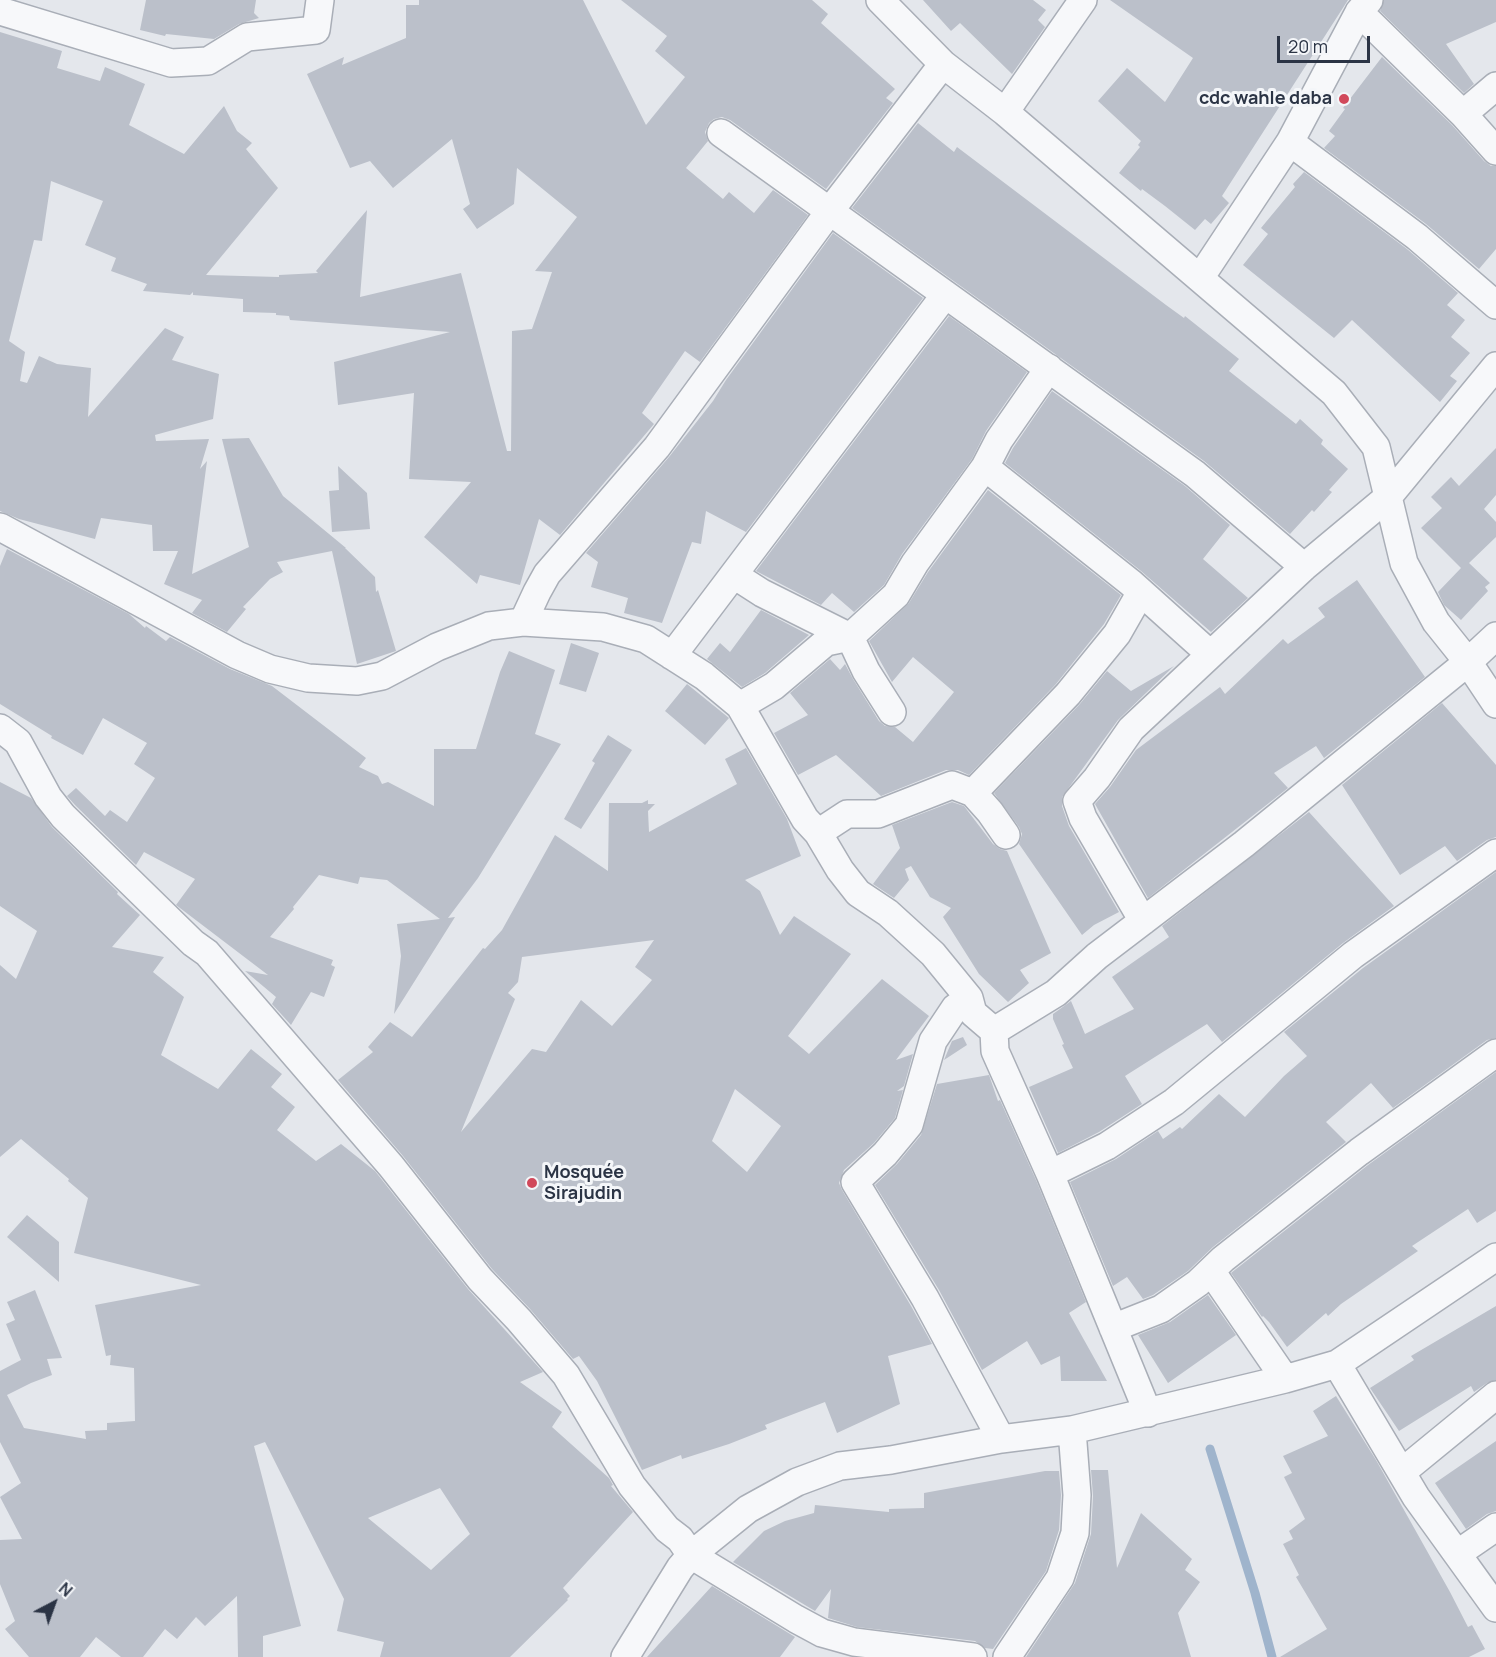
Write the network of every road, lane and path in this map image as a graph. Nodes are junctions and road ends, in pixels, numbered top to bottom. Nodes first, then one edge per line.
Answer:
1 (320, 0) edge
2 (880, 0) edge
3 (1083, 0) edge
4 (1364, 6) edge
5 (0, 10) edge
6 (943, 64) junction
7 (1496, 86) edge
8 (1005, 112) junction
9 (1463, 114) junction
10 (721, 133) dead end
11 (1290, 142) junction
12 (1496, 151) edge
13 (828, 212) junction
14 (1200, 278) junction
15 (945, 296) junction
16 (1496, 305) edge
17 (1496, 366) edge
18 (1049, 368) junction
19 (985, 467) junction
20 (1388, 497) junction
21 (0, 526) edge
22 (1304, 567) junction
23 (734, 575) junction
24 (1141, 592) junction
25 (523, 622) junction
26 (1496, 636) edge
27 (850, 637) junction
28 (1210, 654) junction
29 (672, 656) junction
30 (1468, 662) junction
31 (1496, 704) edge
32 (740, 706) junction
33 (892, 712) dead end
34 (0, 728) edge
35 (973, 793) junction
36 (818, 833) junction
37 (1006, 835) dead end
38 (1496, 853) edge
39 (1143, 921) junction
40 (969, 998) junction
41 (994, 1031) junction
42 (1496, 1053) edge
43 (1050, 1174) junction
44 (1496, 1257) edge
45 (1211, 1271) junction
46 (1113, 1328) junction
47 (1337, 1364) junction
48 (1285, 1379) junction
49 (1496, 1395) edge
50 (1148, 1413) junction
51 (1072, 1430) junction
52 (1001, 1439) junction
53 (1402, 1472) junction
54 (1496, 1527) edge
55 (1457, 1554) junction
56 (691, 1555) junction
57 (1496, 1608) edge
58 (625, 1657) edge
59 (973, 1657) edge
60 (1007, 1657) edge

1 - 5 street
2 - 6 street
3 - 8 street
4 - 9 street
4 - 11 street
6 - 8 street
6 - 13 street
7 - 9 street
8 - 14 street
9 - 12 street
10 - 13 street
11 - 14 street
11 - 16 street
13 - 15 street
13 - 25 street
14 - 20 street
15 - 18 street
15 - 23 street
17 - 20 street
18 - 19 street
18 - 22 street
19 - 24 street
19 - 27 street
20 - 22 street
20 - 30 street
21 - 25 street
22 - 28 street
23 - 27 street
23 - 29 street
24 - 28 street
24 - 35 street
25 - 29 street
26 - 30 street
27 - 32 street
27 - 33 street
28 - 39 street
29 - 32 street
30 - 31 street
30 - 39 street
32 - 36 street
34 - 56 street
35 - 36 street
35 - 37 street
36 - 40 street
38 - 43 street
39 - 41 street
40 - 41 street
40 - 52 street
41 - 43 street
42 - 45 street
43 - 46 street
44 - 47 street
45 - 46 street
45 - 48 street
46 - 50 street
47 - 48 street
47 - 53 street
48 - 50 street
49 - 53 street
50 - 51 street
51 - 52 street
51 - 60 street
52 - 56 street
53 - 55 street
54 - 55 street
55 - 57 street
56 - 58 street
56 - 59 street

